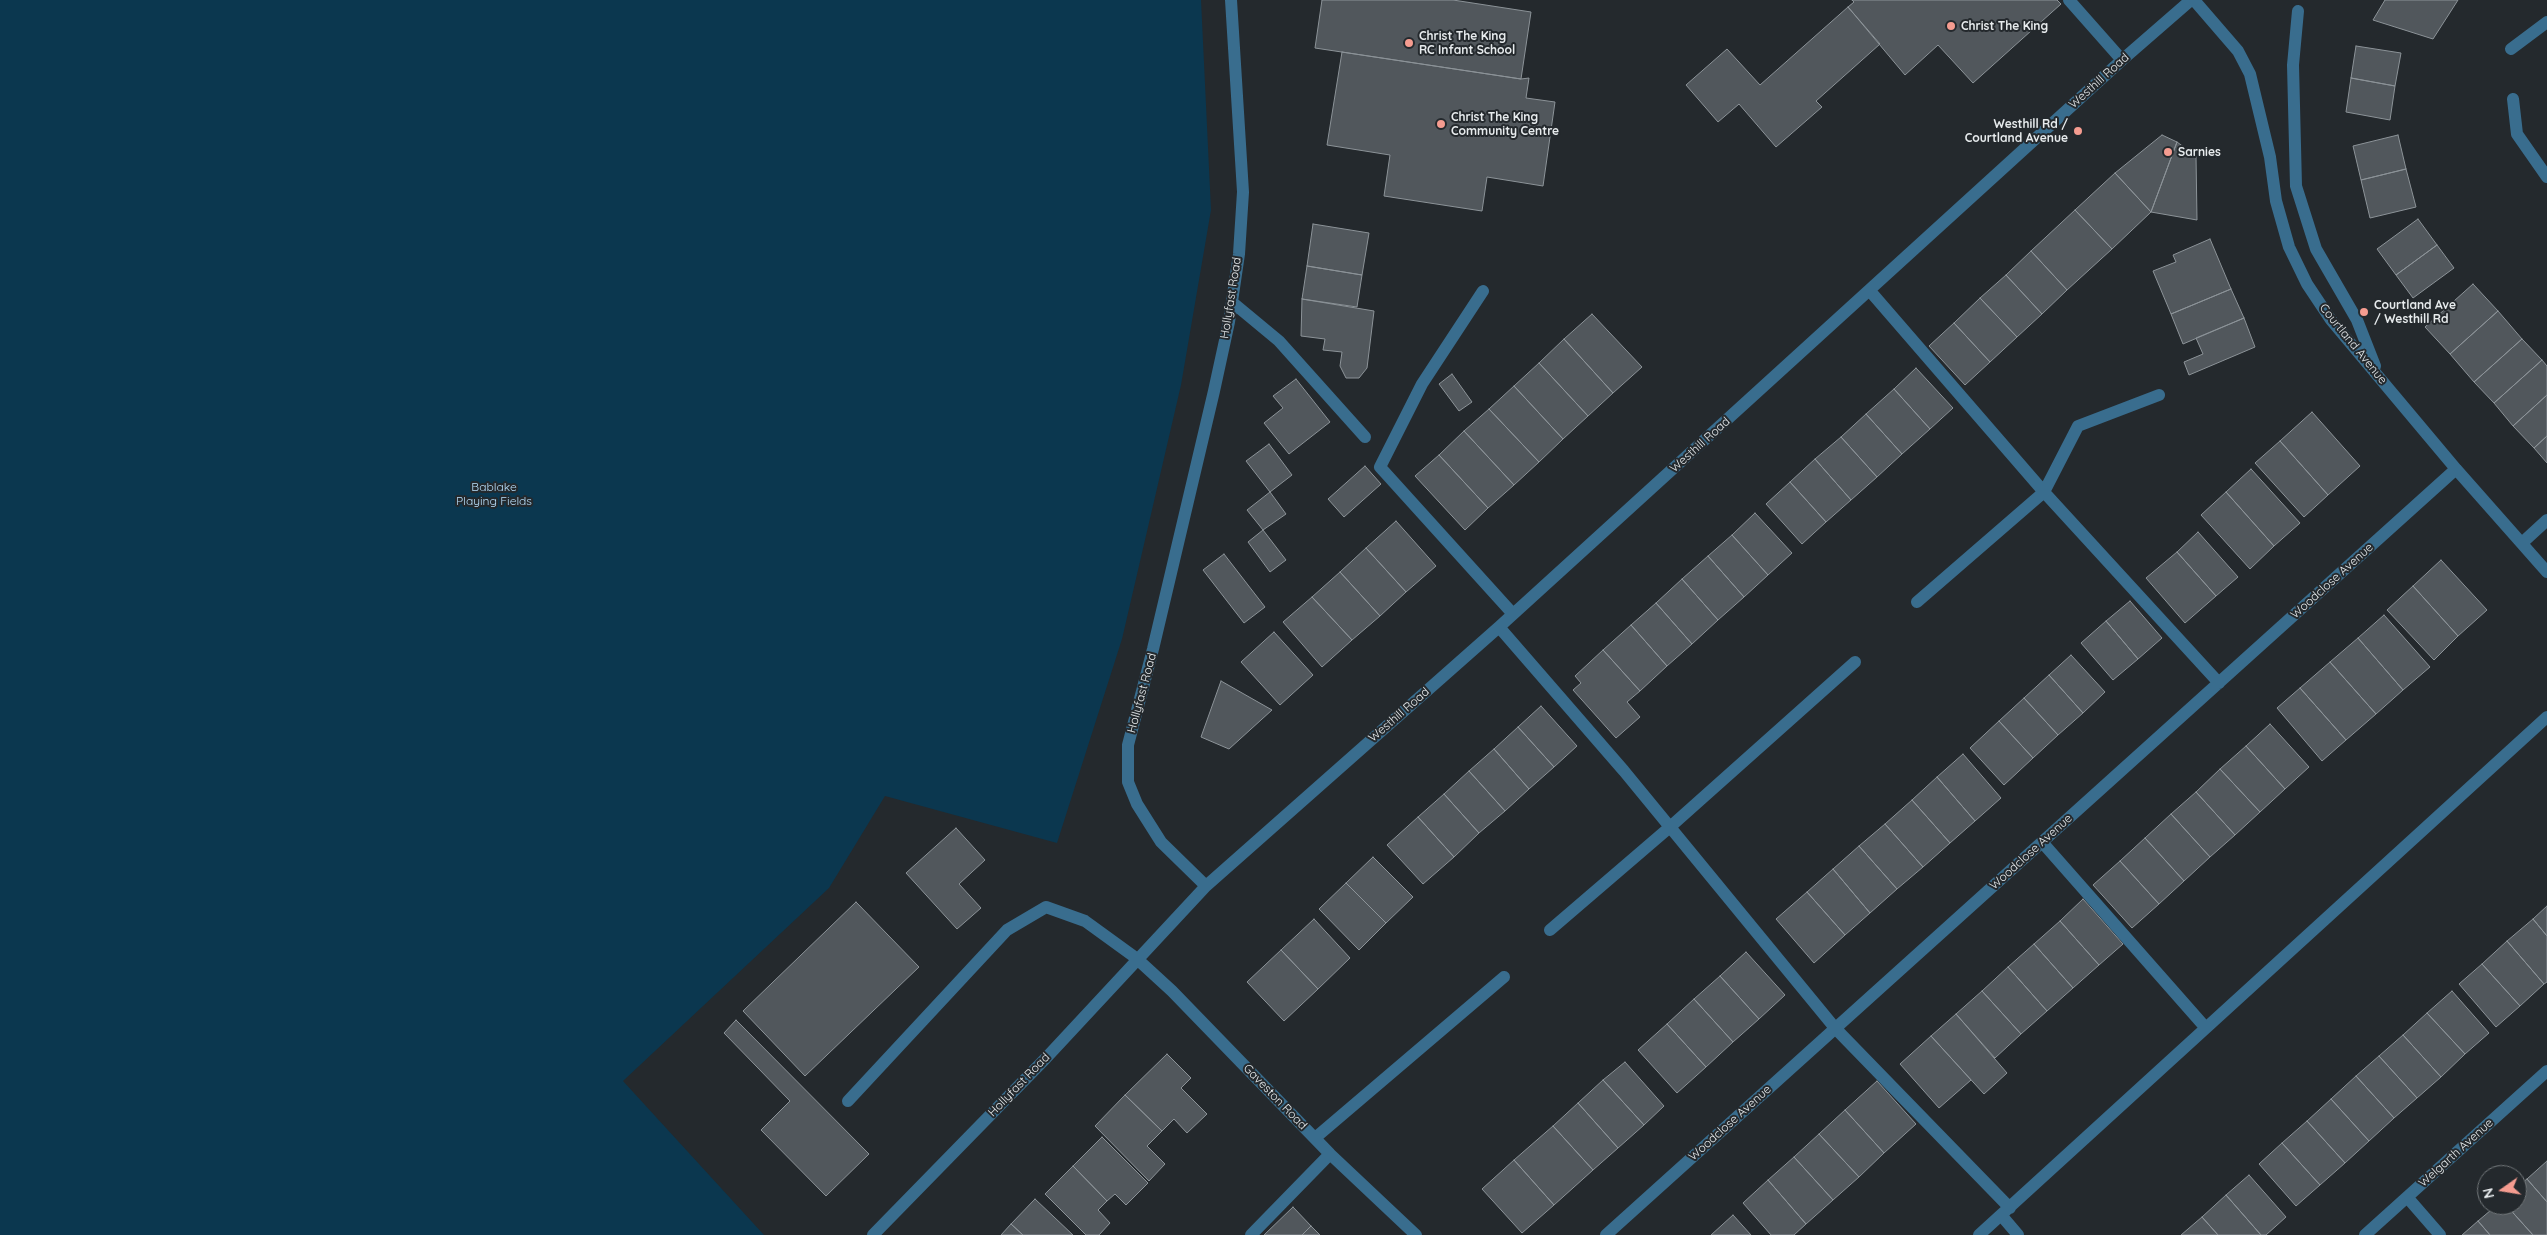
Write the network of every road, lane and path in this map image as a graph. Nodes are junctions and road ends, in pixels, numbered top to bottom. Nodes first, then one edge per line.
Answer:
1 (1232, 0) edge
2 (2070, 0) edge
3 (2192, 0) edge
4 (2298, 11) dead end
5 (2547, 22) edge
6 (2511, 50) dead end
7 (2122, 60) junction
8 (2513, 99) dead end
9 (2547, 177) edge
10 (1870, 290) junction
11 (1483, 292) dead end
12 (1232, 302) junction
13 (2378, 376) junction
14 (2159, 395) dead end
15 (1365, 437) dead end
16 (2456, 469) junction
17 (2044, 492) junction
18 (2547, 520) edge
19 (2522, 543) junction
20 (2547, 572) edge
21 (1917, 602) dead end
22 (1513, 614) junction
23 (1499, 627) junction
24 (1855, 662) dead end
25 (2219, 683) junction
26 (2547, 717) edge
27 (1670, 827) junction
28 (2042, 842) junction
29 (1206, 886) junction
30 (1550, 930) dead end
31 (1136, 958) junction
32 (1504, 978) dead end
33 (2205, 1026) junction
34 (1835, 1028) junction
35 (2547, 1071) edge
36 (848, 1101) dead end
37 (1315, 1138) junction
38 (1330, 1154) junction
39 (2407, 1197) junction
40 (2006, 1212) junction
41 (873, 1235) edge
42 (1251, 1235) edge
43 (1416, 1235) edge
44 (1606, 1235) edge
45 (1979, 1235) edge
46 (2018, 1235) edge
47 (2365, 1235) edge
48 (2440, 1235) edge

1 - 12 street, Hollyfast Road
2 - 7 street
3 - 7 street, Westhill Road
3 - 13 street, Courtland Avenue
4 - 13 street
5 - 6 street
7 - 10 street, Westhill Road
8 - 9 street
10 - 17 street
10 - 22 street, Westhill Road
11 - 22 street
12 - 15 street
12 - 29 street, Hollyfast Road
13 - 16 street, Courtland Avenue
14 - 17 street
16 - 19 street, Courtland Avenue
16 - 25 street, Woodclose Avenue
17 - 21 street
17 - 25 street
18 - 19 street
19 - 20 street, Courtland Avenue
22 - 23 street, Westhill Road
23 - 27 street
23 - 29 street, Westhill Road
24 - 27 street
25 - 28 street, Woodclose Avenue
26 - 33 street
27 - 30 street
27 - 34 street
28 - 33 street
28 - 34 street, Woodclose Avenue
29 - 31 street, Hollyfast Road
31 - 36 street, Gaveston Road
31 - 37 street, Gaveston Road
31 - 41 street, Hollyfast Road
32 - 37 street
33 - 40 street
34 - 40 street
34 - 44 street, Woodclose Avenue
35 - 39 street, Welgarth Avenue
37 - 38 street, Gaveston Road
38 - 42 street
38 - 43 street, Gaveston Road
39 - 47 street, Welgarth Avenue
39 - 48 street
40 - 45 street
40 - 46 street

